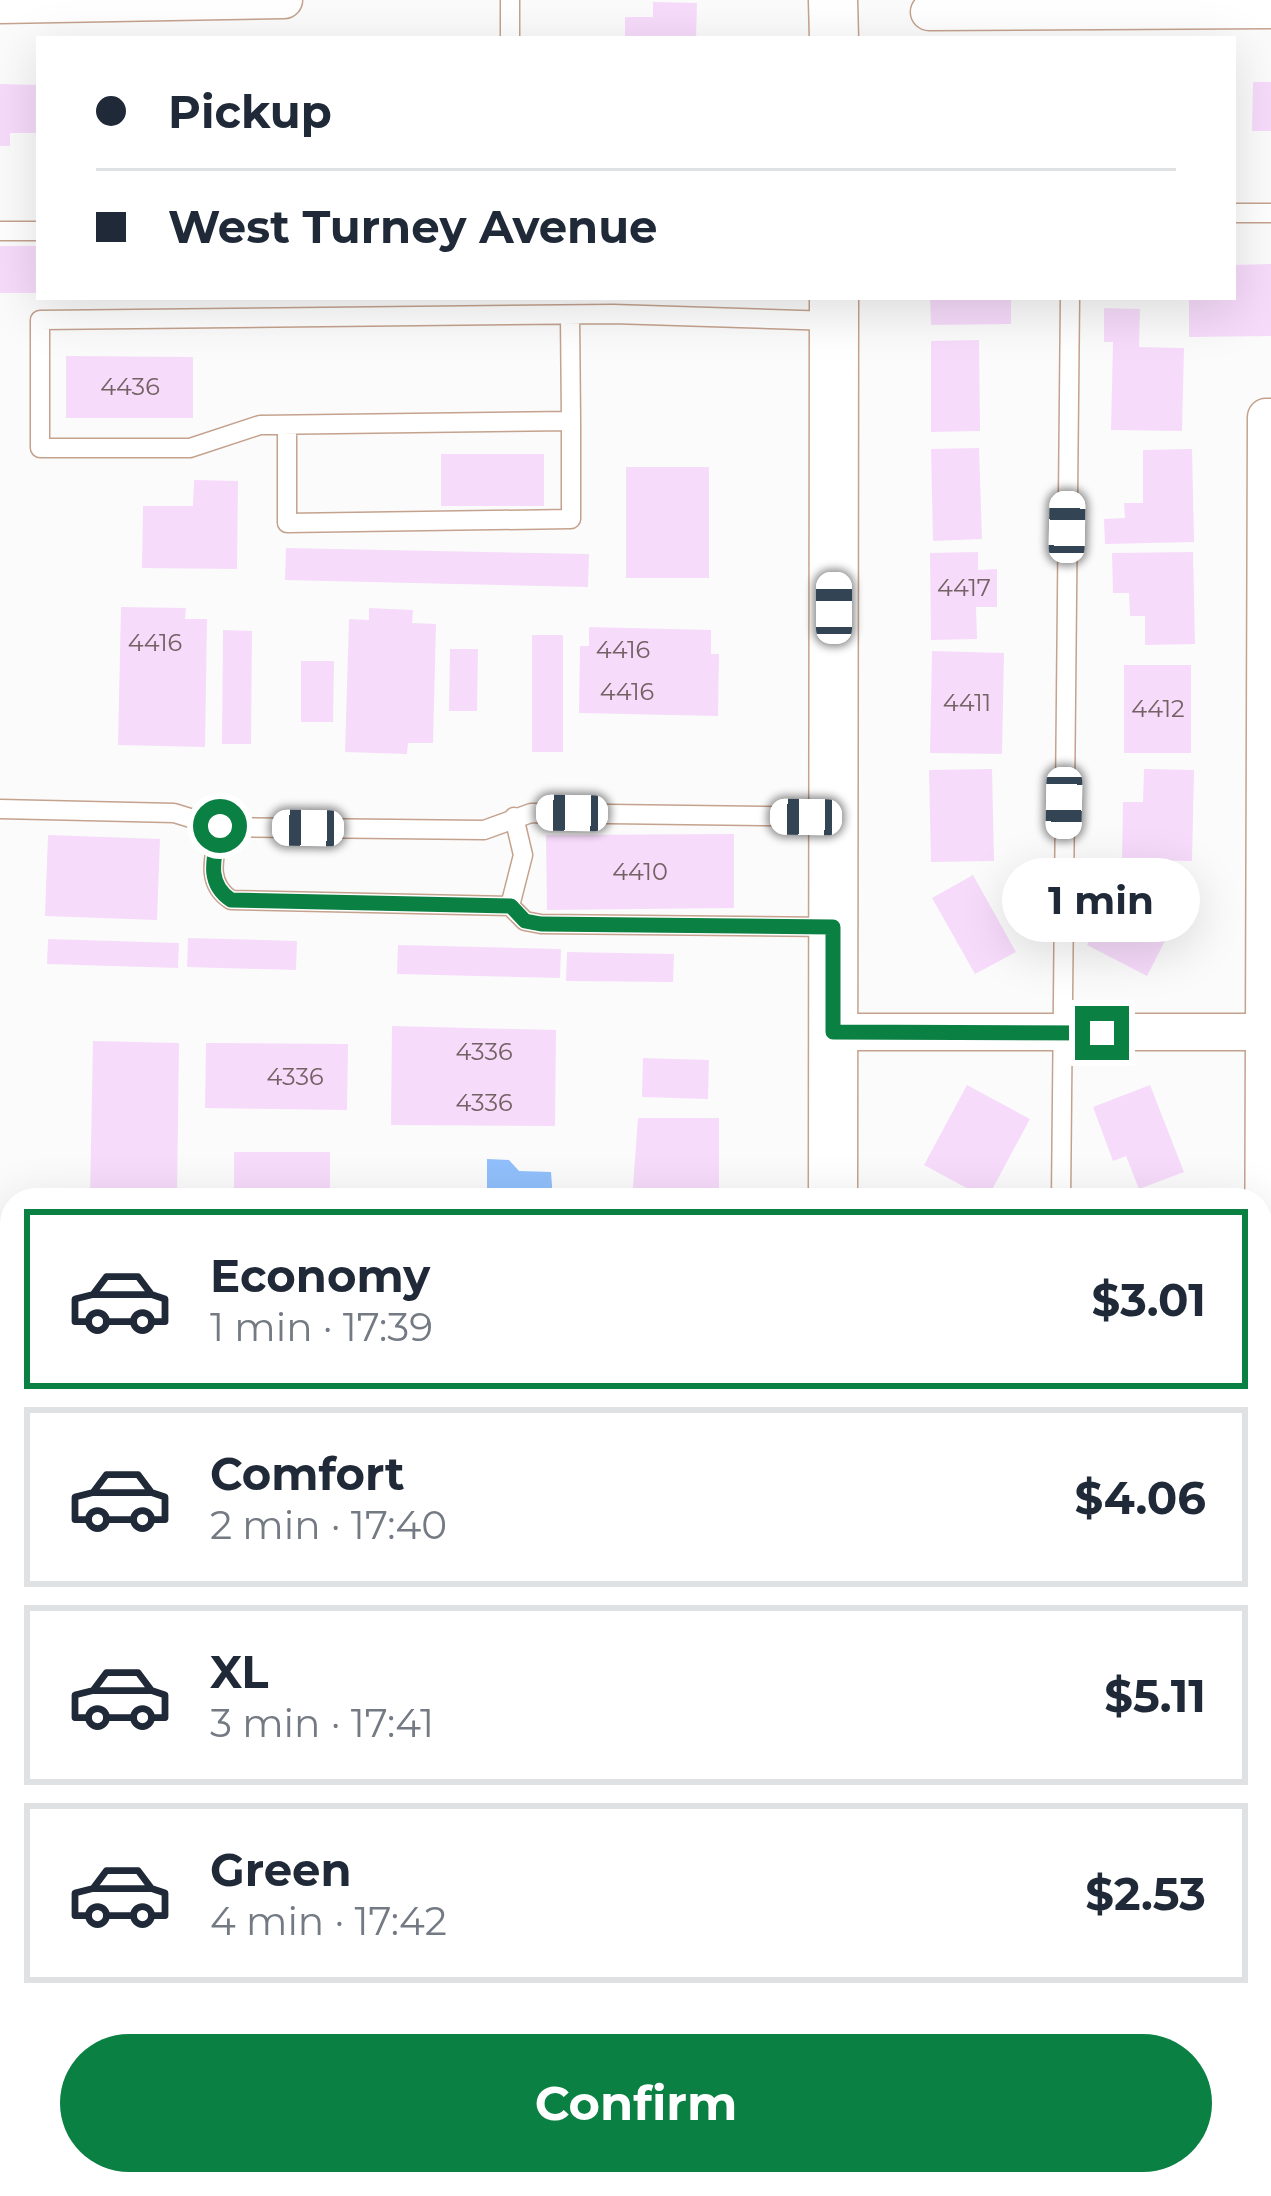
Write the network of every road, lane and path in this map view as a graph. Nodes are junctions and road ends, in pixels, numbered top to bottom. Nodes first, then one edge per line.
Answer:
1 (284, 0) edge
2 (510, 0) edge
3 (833, 0) edge
4 (0, 5) edge
5 (1271, 10) edge
6 (929, 12) dead end
7 (510, 36) edge
8 (834, 36) edge
9 (1236, 213) edge
10 (1271, 213) edge
11 (0, 231) edge
12 (36, 231) edge
13 (1070, 300) edge
14 (834, 309) edge
15 (570, 315) junction
16 (1269, 417) edge
17 (571, 421) junction
18 (287, 424) junction
19 (1268, 621) edge
20 (0, 809) edge
21 (514, 817) junction
22 (833, 817) junction
23 (220, 826) junction
24 (1268, 830) edge
25 (511, 906) junction
26 (833, 927) junction
27 (833, 1032) junction
28 (1268, 1032) edge
29 (1061, 1034) junction
30 (833, 1188) edge
31 (1061, 1188) edge
32 (1267, 1188) edge

1 - 4 street
2 - 7 lane
3 - 8 main road
5 - 6 street
9 - 10 lane
11 - 12 lane
13 - 29 lane
14 - 15 lane
14 - 22 main road
15 - 17 lane
15 - 18 lane
16 - 19 street
17 - 18 lane
17 - 18 lane
19 - 24 street
20 - 23 lane
21 - 22 lane
21 - 23 lane
21 - 25 lane
22 - 26 main road
23 - 25 lane
24 - 28 street
25 - 26 lane
26 - 27 main road
27 - 29 street
27 - 30 main road
28 - 29 street
28 - 32 street
29 - 31 lane

